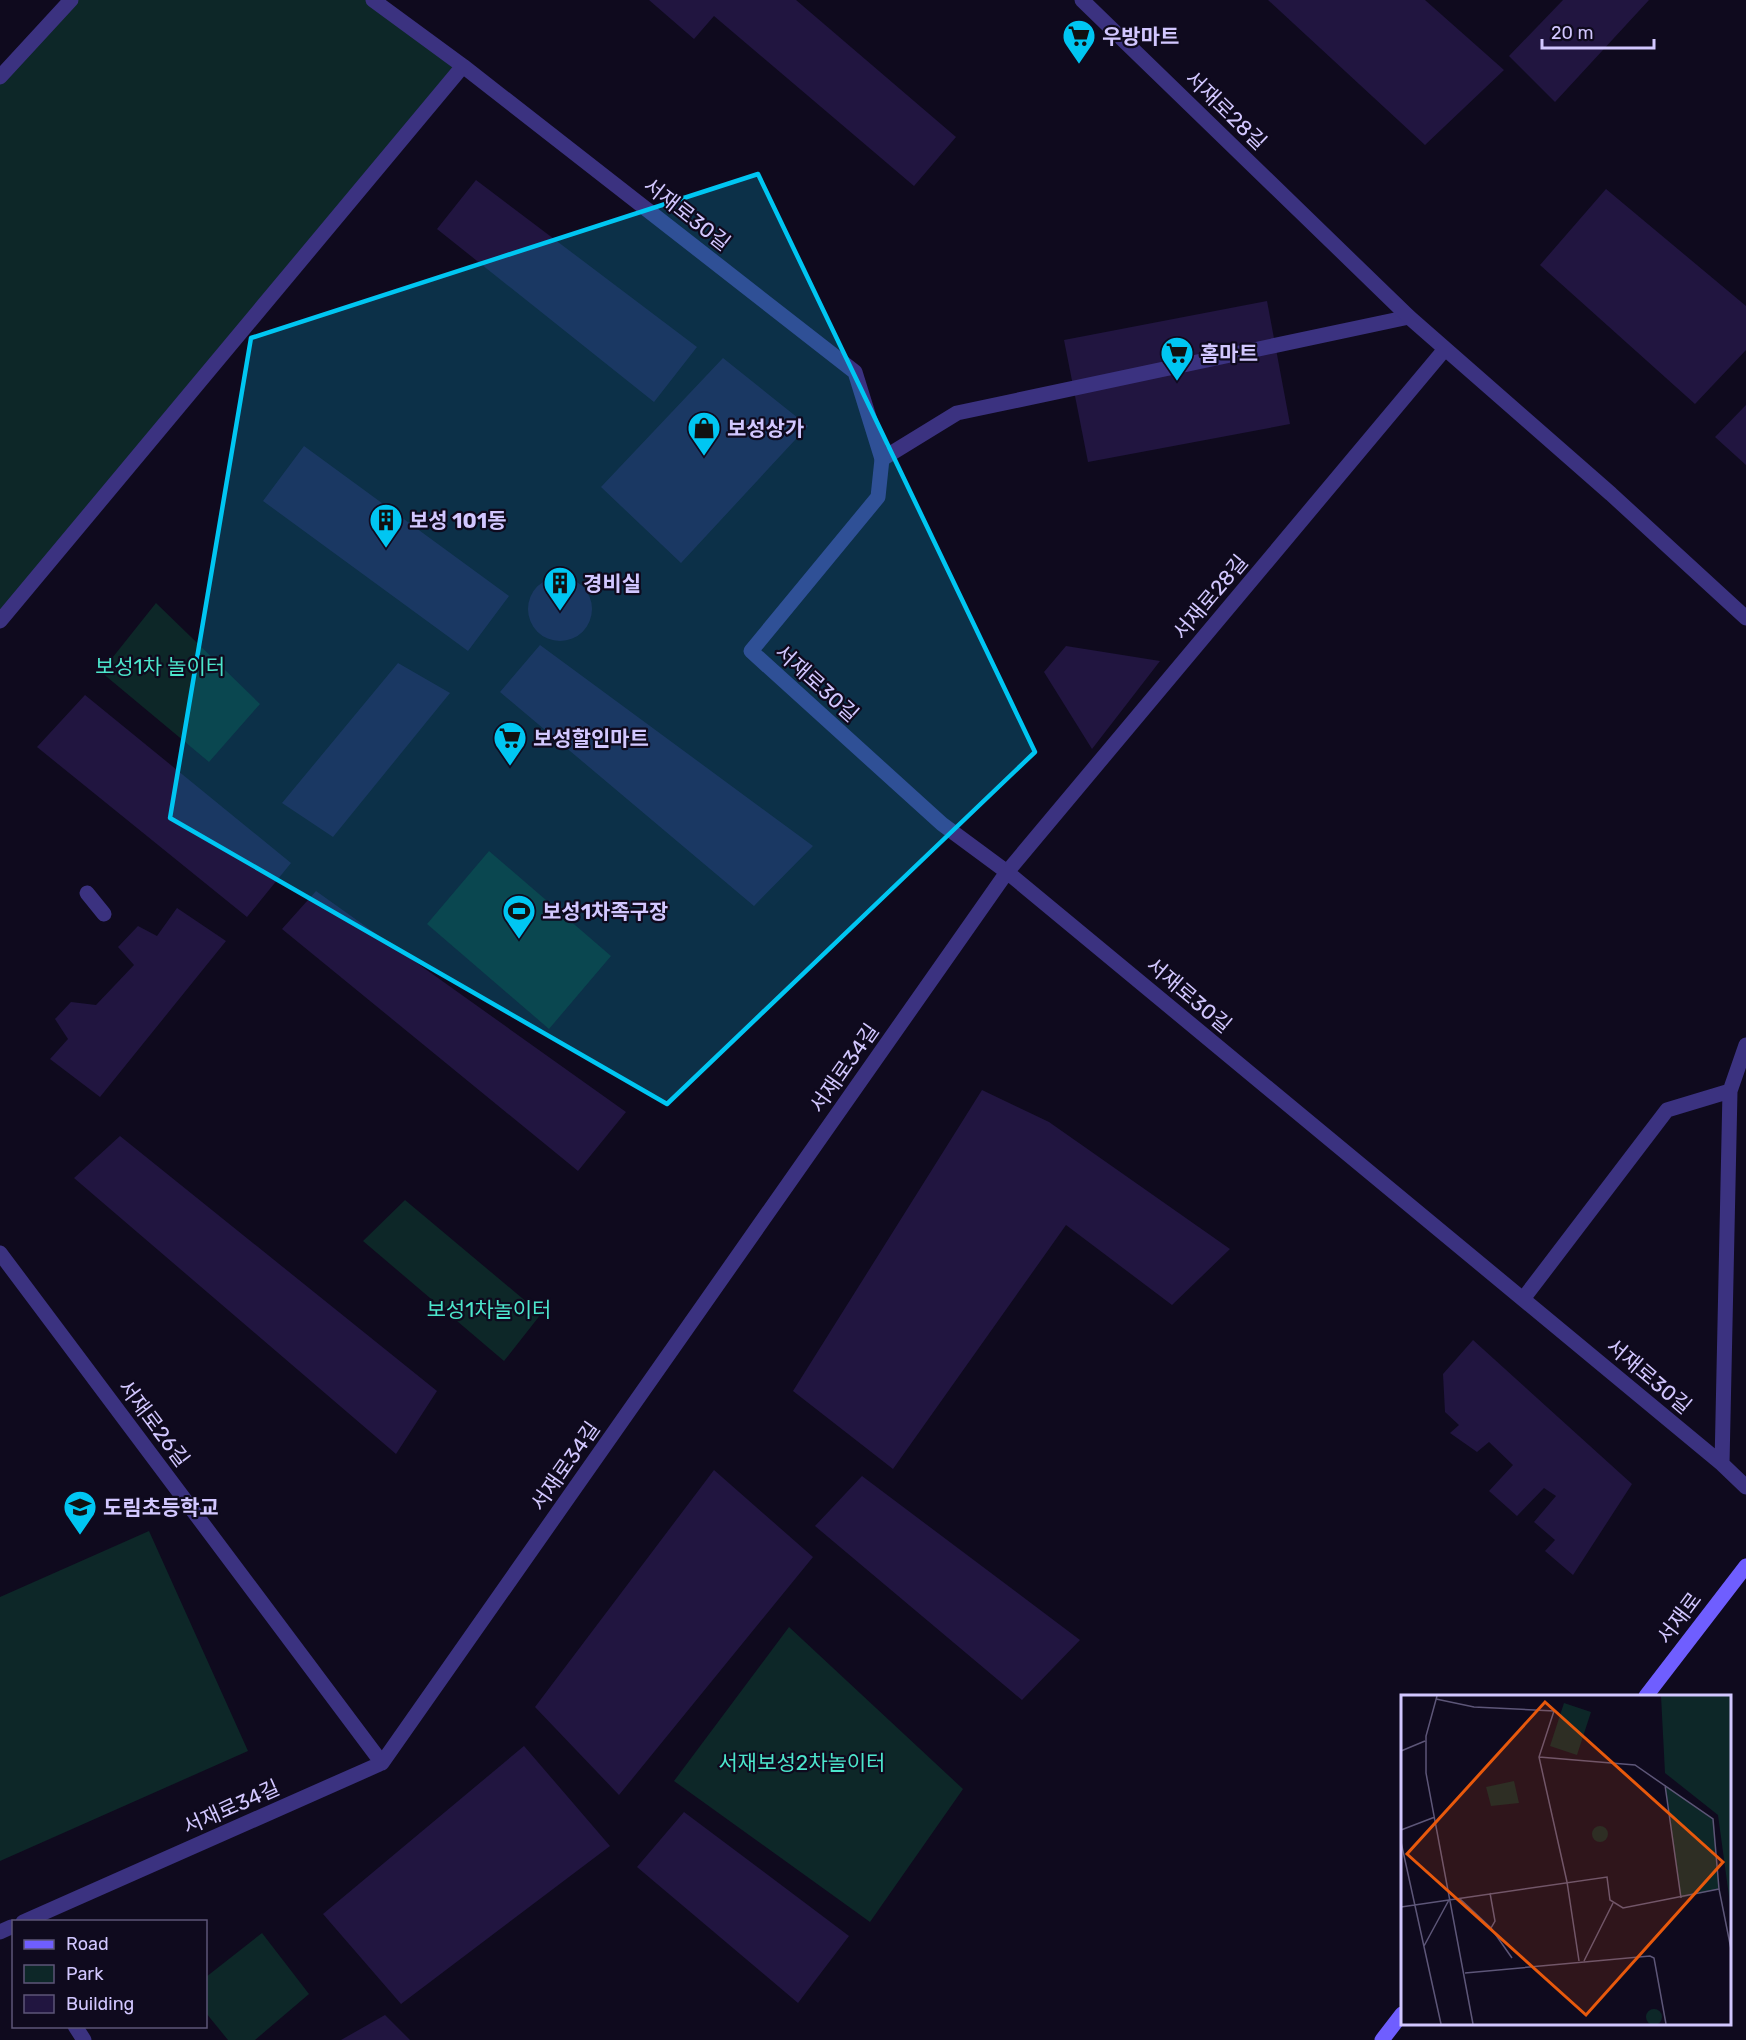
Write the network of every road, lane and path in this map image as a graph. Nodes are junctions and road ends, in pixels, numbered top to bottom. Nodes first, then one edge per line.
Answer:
1 (71, 0) edge
2 (373, 0) edge
3 (1082, 0) edge
4 (463, 66) junction
5 (0, 77) edge
6 (1409, 317) junction
7 (1445, 350) junction
8 (882, 459) junction
9 (1746, 618) edge
10 (0, 621) edge
11 (1007, 872) junction
12 (87, 893) dead end
13 (104, 914) dead end
14 (1746, 1045) edge
15 (1730, 1090) junction
16 (0, 1253) edge
17 (1523, 1299) junction
18 (1722, 1464) junction
19 (1746, 1487) edge
20 (1746, 1566) edge
21 (1647, 1695) edge
22 (382, 1763) junction
23 (30, 1920) edge
24 (1401, 2015) edge
25 (1382, 2040) edge

1 - 5 street
2 - 4 street, 서재로30길
3 - 6 street, 서재로28길
4 - 8 street, 서재로30길
4 - 10 street
6 - 7 street, 서재로28길
6 - 8 street
7 - 9 street, 서재로28길
7 - 11 street, 서재로28길
8 - 11 street, 서재로30길
11 - 17 street, 서재로30길
11 - 22 street, 서재로34길
12 - 13 street
14 - 15 street
15 - 17 street
15 - 18 street
16 - 22 street, 서재로26길
17 - 18 street, 서재로30길
18 - 19 street, 서재로30길
20 - 21 main road, 서재로
22 - 23 street, 서재로34길
24 - 25 main road

